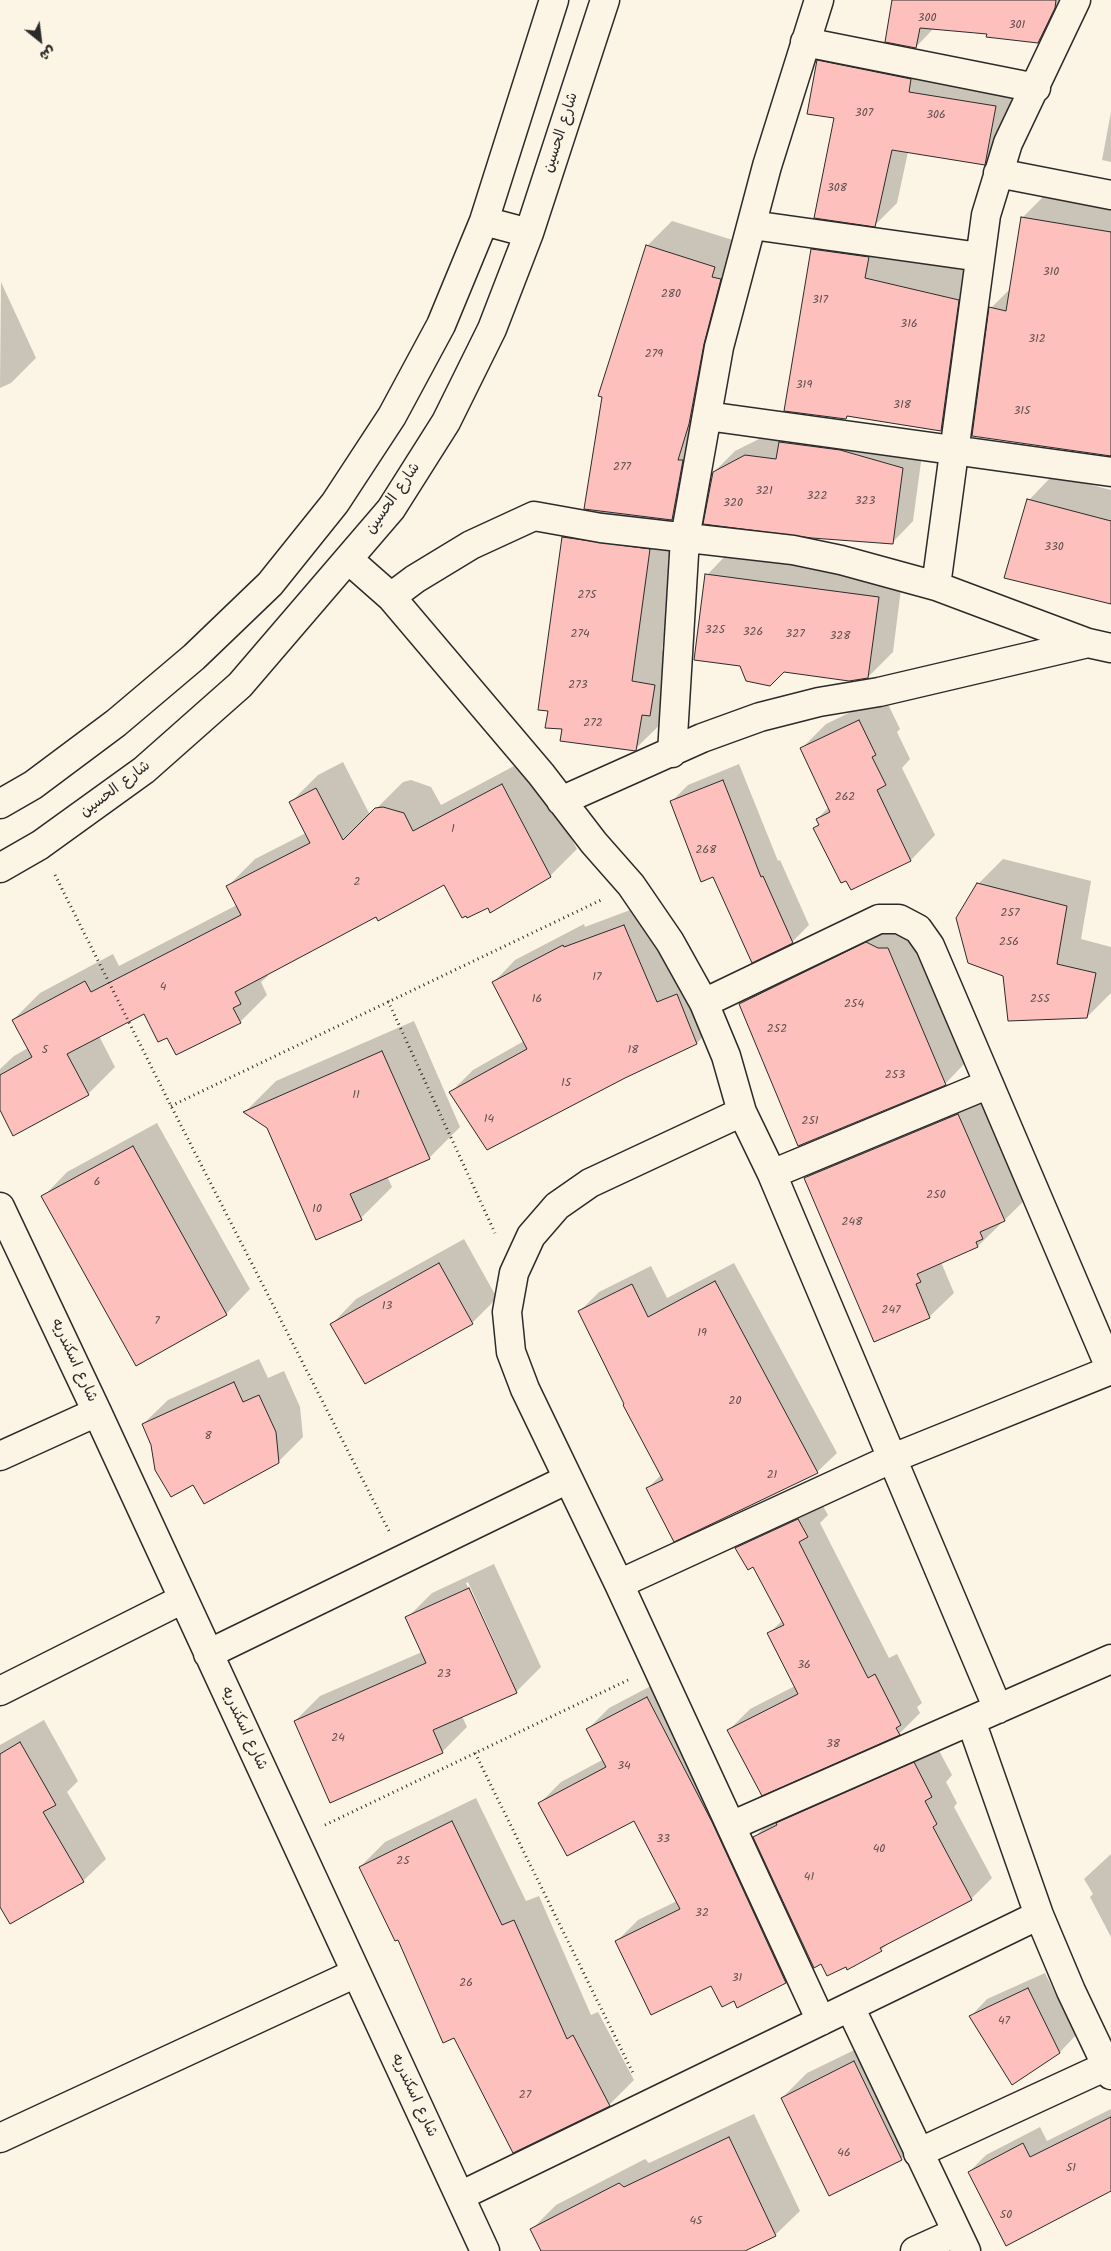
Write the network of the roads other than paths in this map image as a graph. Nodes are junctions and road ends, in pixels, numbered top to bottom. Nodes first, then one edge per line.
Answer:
1 (554, 0) edge
2 (605, 0) edge
3 (819, 0) edge
4 (1076, 0) edge
5 (805, 42) junction
6 (1036, 88) junction
7 (998, 173) junction
8 (1111, 195) edge
9 (484, 221) junction
10 (752, 225) junction
11 (530, 233) junction
12 (980, 257) junction
13 (707, 416) junction
14 (954, 449) junction
15 (1111, 472) edge
16 (686, 538) junction
17 (349, 560) junction
18 (936, 586) junction
19 (391, 597) junction
20 (1100, 646) edge
21 (672, 752) junction
22 (562, 801) junction
23 (0, 804) edge
24 (0, 868) edge
25 (704, 1003) junction
26 (989, 1084) junction
27 (742, 1112) junction
28 (772, 1174) junction
29 (1, 1210) edge
30 (1111, 1370) edge
31 (97, 1412) junction
32 (0, 1456) edge
33 (893, 1458) junction
34 (568, 1479) junction
35 (619, 1584) junction
36 (183, 1599) junction
37 (208, 1654) junction
38 (1111, 1660) edge
39 (0, 1690) edge
40 (998, 1709) junction
41 (971, 1721) junction
42 (731, 1826) junction
43 (1039, 1915) junction
44 (356, 1973) junction
45 (850, 2007) junction
46 (821, 2021) junction
47 (1110, 2068) edge
48 (0, 2138) edge
49 (918, 2153) junction
50 (460, 2196) junction
51 (961, 2241) edge
52 (485, 2251) edge
53 (915, 2251) edge

1 - 9 street
2 - 11 street, شارع الحسين
3 - 5 street
4 - 6 street
5 - 6 street
5 - 10 street
6 - 7 street
7 - 8 street
7 - 12 street
9 - 11 street
9 - 23 street
10 - 12 street
10 - 13 street
11 - 17 street, شارع الحسين
12 - 14 street
13 - 14 street
13 - 16 street
14 - 15 street
14 - 18 street
16 - 18 street
16 - 19 street
16 - 21 street
17 - 19 street
17 - 24 street, شارع الحسين
18 - 20 street
19 - 22 street
20 - 21 street
21 - 22 street
22 - 25 street
25 - 26 street
25 - 27 street
26 - 28 street
26 - 30 street
27 - 28 street
27 - 34 street
28 - 33 street
29 - 31 street, شارع اسكندريه
30 - 33 street
31 - 32 street
31 - 36 street, شارع اسكندريه
33 - 35 street
33 - 40 street
34 - 35 street
34 - 37 street
35 - 42 street
36 - 37 street, شارع اسكندريه
36 - 39 street
37 - 44 street, شارع اسكندريه
38 - 40 street
40 - 41 street
41 - 42 street
41 - 43 street
42 - 46 street
43 - 45 street
43 - 47 street
44 - 48 street
44 - 50 street, شارع اسكندريه
45 - 46 street
45 - 49 street
46 - 50 street
47 - 49 street
49 - 51 street
50 - 52 street, شارع اسكندريه
51 - 53 street

